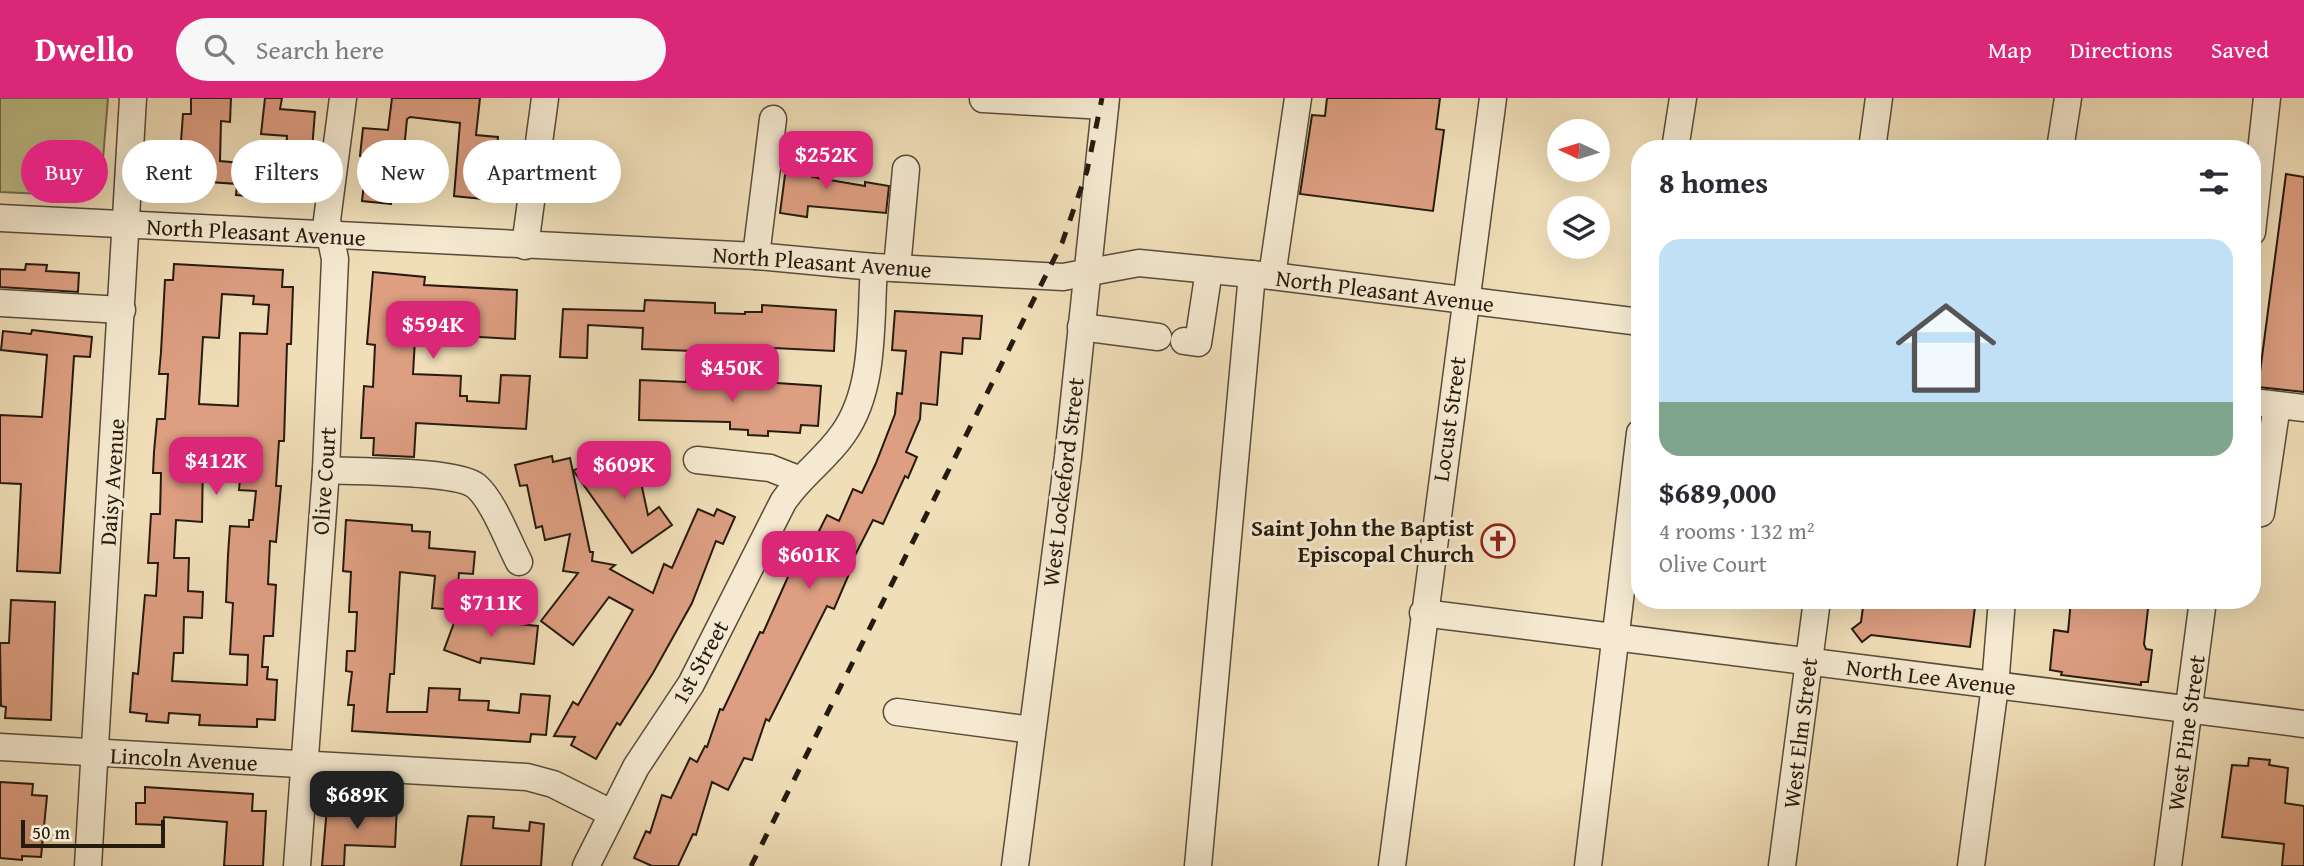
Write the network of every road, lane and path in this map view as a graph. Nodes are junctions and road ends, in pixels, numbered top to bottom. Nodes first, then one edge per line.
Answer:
1 (133, 98) edge
2 (343, 98) edge
3 (545, 98) edge
4 (1298, 98) edge
5 (1493, 98) edge
6 (1683, 98) edge
7 (1879, 98) edge
8 (2068, 98) edge
9 (2267, 98) edge
10 (983, 99) edge
11 (1106, 102) edge
12 (773, 119) dead end
13 (1676, 140) edge
14 (1873, 140) edge
15 (2061, 140) edge
16 (2261, 149) edge
17 (906, 169) dead end
18 (0, 218) edge
19 (127, 225) junction
20 (333, 237) junction
21 (525, 246) junction
22 (756, 256) junction
23 (886, 267) junction
24 (1209, 270) junction
25 (1087, 273) junction
26 (1262, 275) junction
27 (1464, 302) junction
28 (0, 303) edge
29 (122, 310) junction
30 (1631, 321) edge
31 (1081, 327) junction
32 (1158, 337) dead end
33 (1185, 341) dead end
34 (2265, 404) edge
35 (2304, 408) edge
36 (697, 460) dead end
37 (2261, 466) edge
38 (326, 470) junction
39 (798, 479) junction
40 (1631, 506) edge
41 (519, 562) dead end
42 (1816, 609) edge
43 (2001, 609) edge
44 (2202, 609) edge
45 (1423, 613) junction
46 (1615, 637) junction
47 (1809, 662) junction
48 (1995, 686) junction
49 (2189, 709) junction
50 (897, 712) dead end
51 (2304, 724) edge
52 (1032, 730) junction
53 (0, 747) edge
54 (94, 754) junction
55 (303, 766) junction
56 (611, 813) junction
57 (88, 866) edge
58 (297, 866) edge
59 (586, 866) edge
60 (1015, 866) edge
61 (1198, 866) edge
62 (1392, 866) edge
63 (1588, 866) edge
64 (1782, 866) edge
65 (1971, 866) edge
66 (2168, 866) edge

1 - 19 street, Daisy Avenue
2 - 20 street, Olive Court
3 - 21 street
4 - 26 street
5 - 27 street, Locust Street
6 - 13 street
7 - 14 street
8 - 15 street
9 - 16 street
10 - 11 street
11 - 25 street, West Lockeford Street
12 - 22 street
17 - 23 street, 1st Street
18 - 19 street, North Pleasant Avenue
19 - 20 street, North Pleasant Avenue
19 - 29 street, Daisy Avenue
20 - 21 street, North Pleasant Avenue
20 - 38 street, Olive Court
21 - 22 street, North Pleasant Avenue
22 - 23 street, North Pleasant Avenue
23 - 25 street, North Pleasant Avenue
23 - 39 street, 1st Street
24 - 25 street, North Pleasant Avenue
24 - 26 street, North Pleasant Avenue
24 - 33 street
25 - 31 street, West Lockeford Street
26 - 27 street, North Pleasant Avenue
26 - 61 street
27 - 30 street, North Pleasant Avenue
27 - 45 street, Locust Street
28 - 29 street
29 - 54 street, Daisy Avenue
31 - 32 street
31 - 52 street, West Lockeford Street
34 - 35 street
34 - 37 street
36 - 39 street
38 - 41 street
38 - 55 street, Olive Court
39 - 56 street, 1st Street
40 - 46 street
42 - 47 street, West Elm Street
43 - 48 street
44 - 49 street, West Pine Street
45 - 46 street, North Lee Avenue
45 - 62 street, Locust Street
46 - 47 street, North Lee Avenue
46 - 63 street
47 - 48 street, North Lee Avenue
47 - 64 street, West Elm Street
48 - 49 street, North Lee Avenue
48 - 65 street
49 - 51 street, North Lee Avenue
49 - 66 street, West Pine Street
50 - 52 street
52 - 60 street, West Lockeford Street
53 - 54 street, Lincoln Avenue
54 - 55 street, Lincoln Avenue
54 - 57 street, Daisy Avenue
55 - 56 street, Lincoln Avenue
55 - 58 street, Olive Court
56 - 59 street, 1st Street

